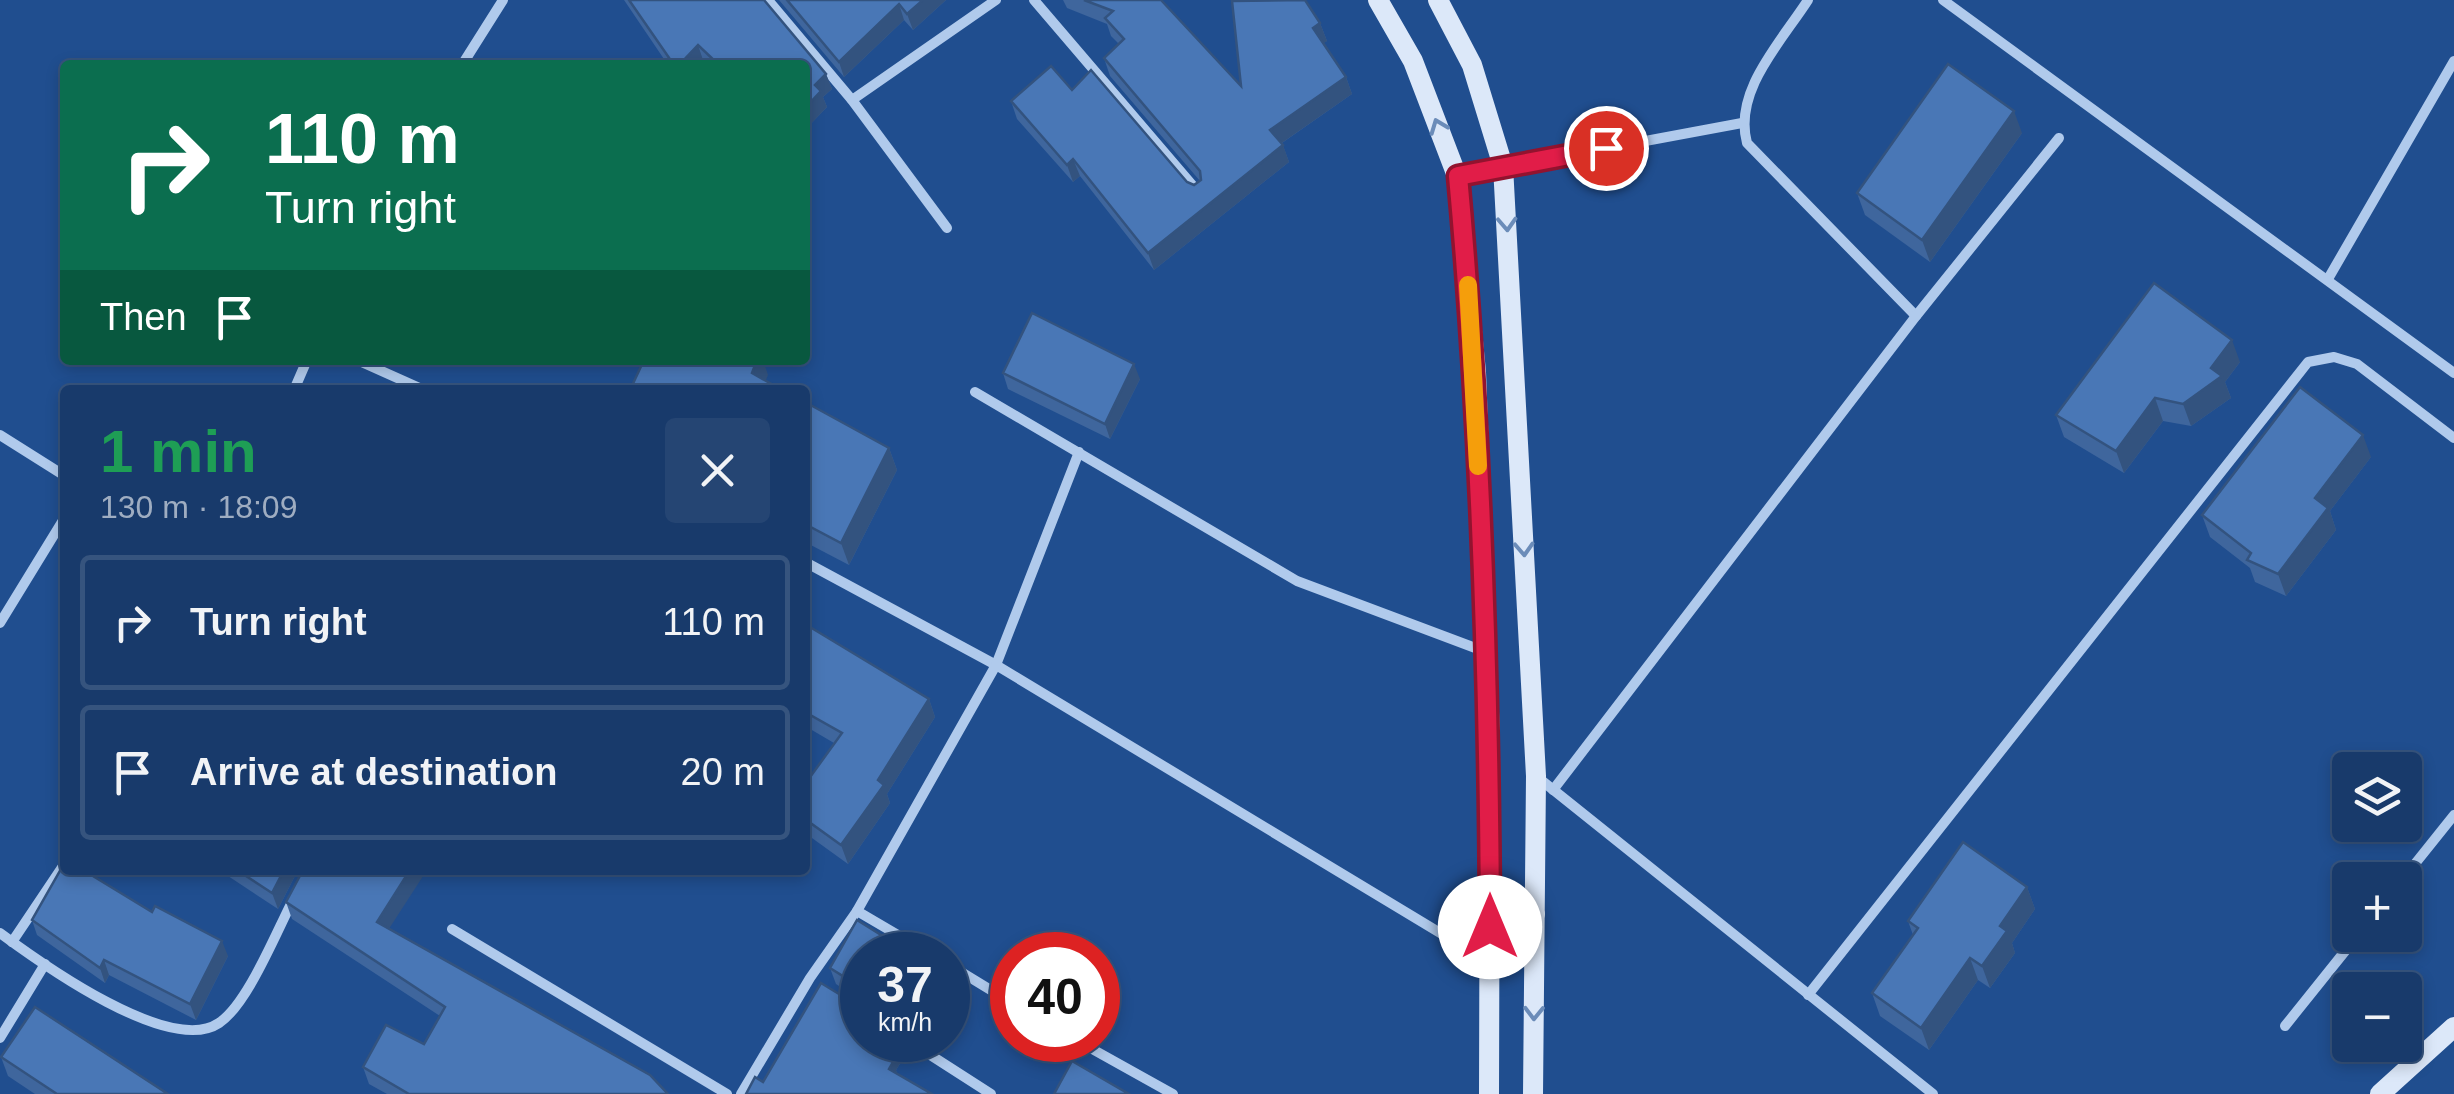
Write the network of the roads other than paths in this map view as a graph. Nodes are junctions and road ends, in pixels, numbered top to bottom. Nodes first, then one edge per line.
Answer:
1 (502, 0) edge
2 (768, 0) edge
3 (996, 0) edge
4 (1034, 0) edge
5 (1378, 0) edge
6 (1438, 0) edge
7 (1808, 0) edge
8 (1943, 0) edge
9 (465, 60) edge
10 (2454, 61) edge
11 (852, 100) junction
12 (1742, 123) junction
13 (2060, 138) dead end
14 (1504, 166) junction
15 (1458, 176) junction
16 (1200, 194) edge
17 (947, 228) dead end
18 (2328, 279) junction
19 (1916, 316) junction
20 (368, 365) edge
21 (2454, 373) edge
22 (413, 385) edge
23 (975, 392) dead end
24 (0, 435) edge
25 (2454, 438) edge
26 (1079, 452) junction
27 (60, 473) edge
28 (60, 525) edge
29 (810, 565) edge
30 (0, 623) edge
31 (1486, 652) junction
32 (996, 665) junction
33 (1536, 776) junction
34 (1554, 790) junction
35 (2454, 815) edge
36 (2416, 862) edge
37 (60, 870) edge
38 (299, 887) edge
39 (1490, 891) junction
40 (857, 911) junction
41 (1535, 914) junction
42 (452, 929) dead end
43 (893, 932) edge
44 (0, 934) edge
45 (12, 942) junction
46 (2344, 952) edge
47 (1491, 963) junction
48 (45, 964) junction
49 (810, 978) junction
50 (824, 986) edge
51 (1808, 995) junction
52 (2285, 1026) dead end
53 (2454, 1027) edge
54 (0, 1038) edge
55 (941, 1062) edge
56 (1113, 1062) edge
57 (1166, 1093) edge
58 (728, 1094) edge
59 (741, 1094) edge
60 (991, 1094) edge
61 (1489, 1094) edge
62 (1533, 1094) edge
63 (1933, 1094) edge
64 (2380, 1094) edge

1 - 9 street
2 - 11 street
3 - 11 street
4 - 16 street
15 -> 5 street
6 - 14 street
7 - 12 street
8 - 18 street
10 - 18 street
11 - 17 street
12 - 14 street
12 - 19 street
13 - 19 street
14 - 15 street
14 -> 33 street
15 - 31 street
18 - 21 street
19 - 34 street
20 - 22 street
23 - 26 street
24 - 27 street
25 - 51 street
26 - 31 street
26 - 32 street
28 - 30 street
29 - 32 street
31 - 39 street
32 - 40 street
32 - 47 street
33 - 34 street
33 - 41 street
34 - 51 street
35 - 36 street
37 - 45 street
38 - 48 street
39 - 41 street
39 - 47 street
40 - 43 street
40 - 49 street
41 -> 62 street
42 - 58 street
44 - 45 street
45 - 48 street
46 - 52 street
47 - 61 street
48 - 54 street
49 - 50 street
49 - 59 street
51 - 63 street
53 - 64 street
55 - 60 street
56 - 57 street

